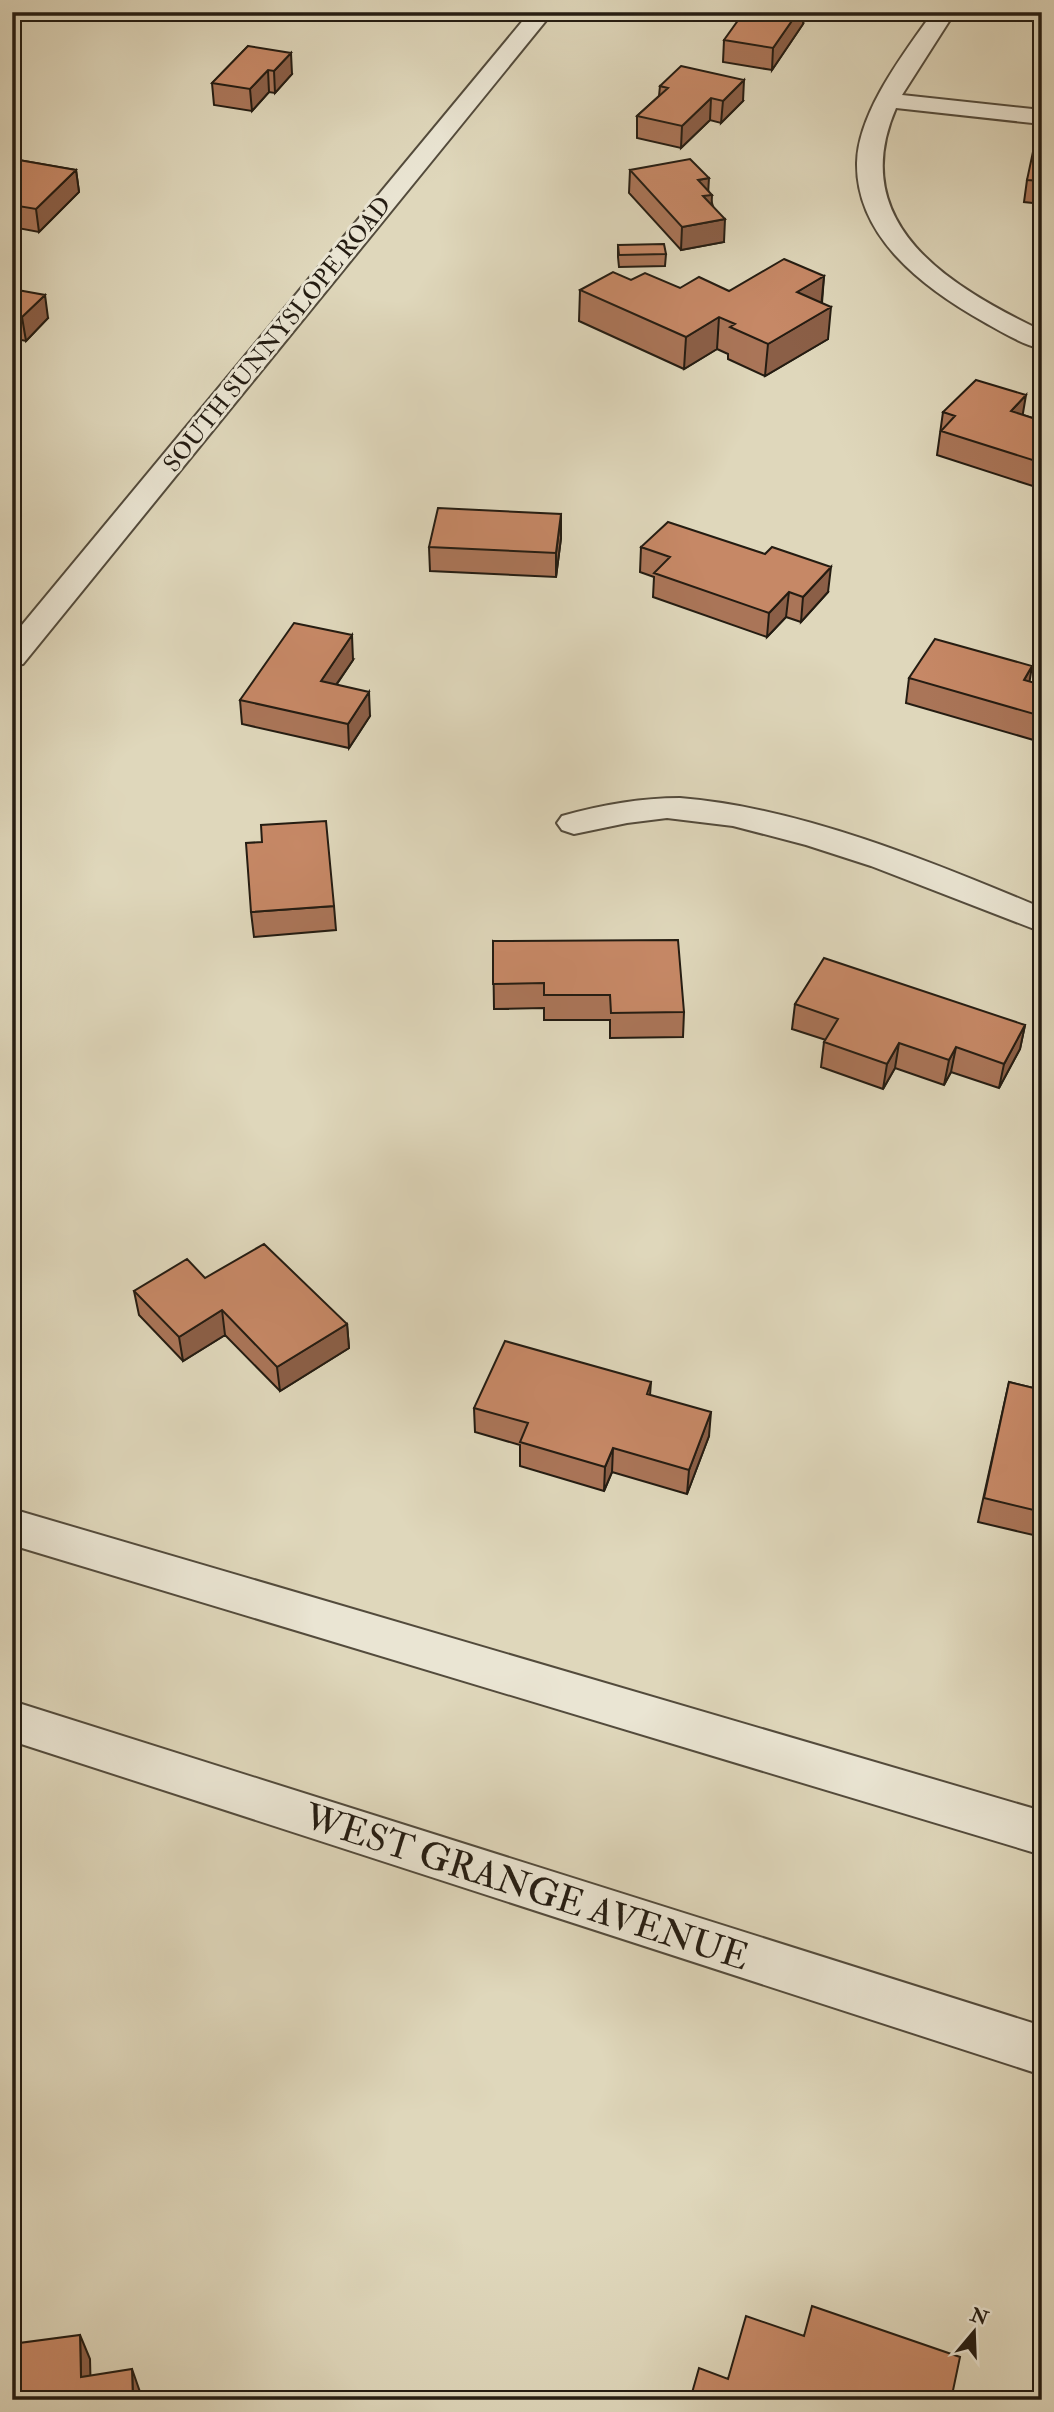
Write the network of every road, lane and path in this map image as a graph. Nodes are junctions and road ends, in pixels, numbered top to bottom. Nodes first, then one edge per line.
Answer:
1 (542, 12) edge
2 (944, 12) edge
3 (889, 100) junction
4 (1042, 117) edge
5 (1042, 341) edge
6 (12, 657) edge
7 (574, 822) dead end
8 (1042, 921) edge
9 (12, 1527) edge
10 (12, 1721) edge
11 (1042, 1833) edge
12 (1042, 2051) edge

1 - 6 street, SOUTH SUNNYSLOPE ROAD
2 - 3 street
3 - 4 street
3 - 5 street
7 - 8 street
9 - 11 street
10 - 12 street, WEST GRANGE AVENUE

